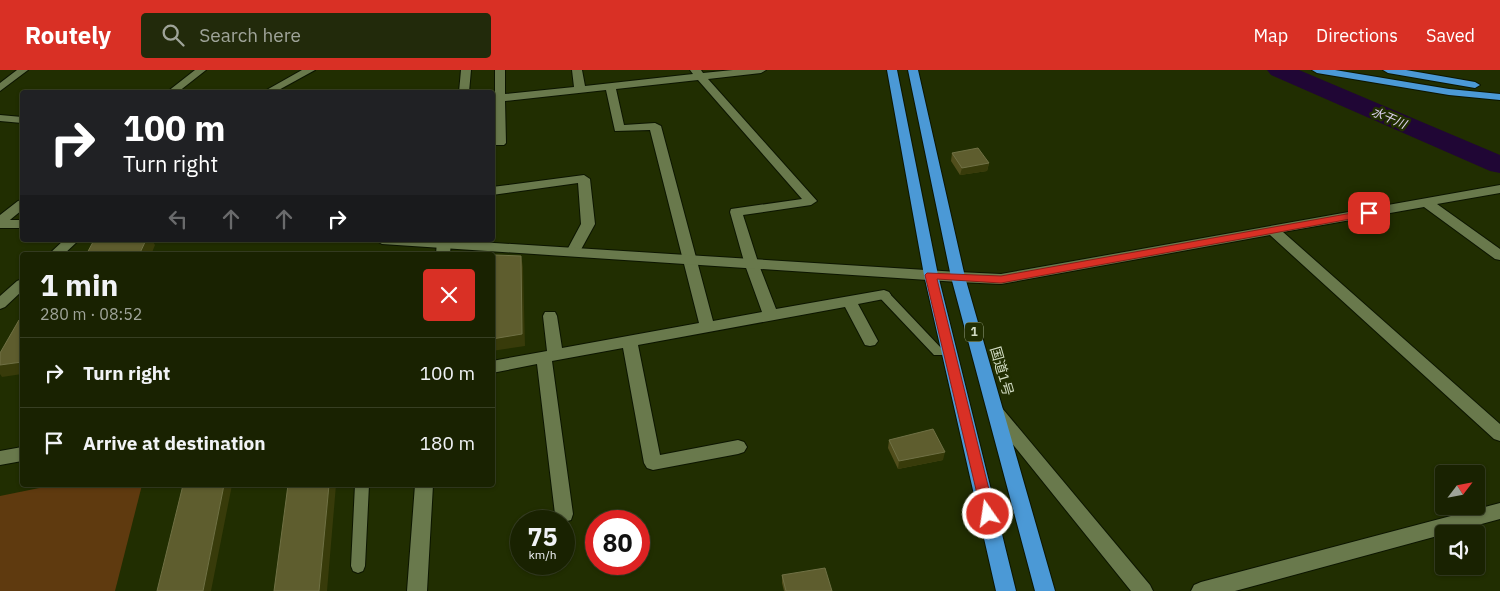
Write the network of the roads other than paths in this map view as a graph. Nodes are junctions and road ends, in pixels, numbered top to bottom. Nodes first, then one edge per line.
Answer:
1 (23, 70) edge
2 (201, 70) edge
3 (310, 70) edge
4 (466, 70) edge
5 (500, 70) edge
6 (577, 70) edge
7 (761, 70) edge
8 (892, 70) edge
9 (914, 70) edge
10 (1317, 70) edge
11 (1348, 70) edge
12 (1388, 70) edge
13 (1416, 70) edge
14 (698, 73) edge
15 (610, 86) junction
16 (0, 88) edge
17 (1500, 89) edge
18 (175, 90) edge
19 (272, 90) edge
20 (464, 90) edge
21 (580, 90) junction
22 (1500, 97) edge
23 (496, 98) edge
24 (0, 118) edge
25 (20, 120) edge
26 (500, 143) dead end
27 (1500, 189) edge
28 (495, 191) edge
29 (1426, 202) junction
30 (20, 206) edge
31 (0, 222) edge
32 (20, 224) edge
33 (1274, 230) junction
34 (70, 242) edge
35 (402, 242) edge
36 (443, 246) edge
37 (58, 252) edge
38 (573, 252) junction
39 (1500, 256) edge
40 (690, 260) junction
41 (752, 265) junction
42 (931, 275) junction
43 (958, 277) junction
44 (20, 286) edge
45 (884, 295) joint
46 (850, 301) junction
47 (0, 304) edge
48 (771, 315) junction
49 (550, 316) dead end
50 (707, 327) junction
51 (870, 341) dead end
52 (630, 342) junction
53 (938, 352) dead end
54 (550, 357) junction
55 (495, 366) edge
56 (996, 412) junction
57 (1500, 434) edge
58 (738, 447) dead end
59 (20, 454) edge
60 (0, 458) edge
61 (362, 487) edge
62 (424, 487) edge
63 (564, 510) edge
64 (1500, 511) edge
65 (358, 566) dead end
66 (417, 591) edge
67 (1006, 591) edge
68 (1045, 591) edge
69 (1143, 591) edge
70 (1201, 591) edge

1 - 16 street
2 - 18 street
3 - 19 street
4 - 20 street
5 - 23 street
6 - 21 street
7 - 14 street
8 - 42 highway, 1
9 - 43 highway, 国道1号 / 1
10 - 22 highway
11 - 22 highway
12 - 17 highway
13 - 17 highway
14 - 15 street
14 - 41 street
15 - 21 street
15 - 40 street
21 - 23 street
23 - 26 street
24 - 25 street
27 - 29 street
28 - 38 street
29 - 33 street
29 - 39 street
30 - 31 street
31 - 32 street
33 - 43 street
33 - 57 street
34 - 37 street
35 - 36 street
36 - 38 street
38 - 40 street
40 - 41 street
40 - 50 street
41 - 42 street
41 - 48 street
42 - 43 street
42 - 67 highway, 1
43 - 56 highway, 国道1号 / 1
44 - 47 street
45 - 46 street
45 - 53 lane
46 - 48 street
46 - 51 street
48 - 50 street
49 - 54 street
50 - 52 street
52 - 54 street
52 - 58 street
54 - 55 street
54 - 63 street
56 - 68 highway, 国道1号 / 1
56 - 69 street
59 - 60 street
61 - 65 lane
62 - 66 street
64 - 70 street

